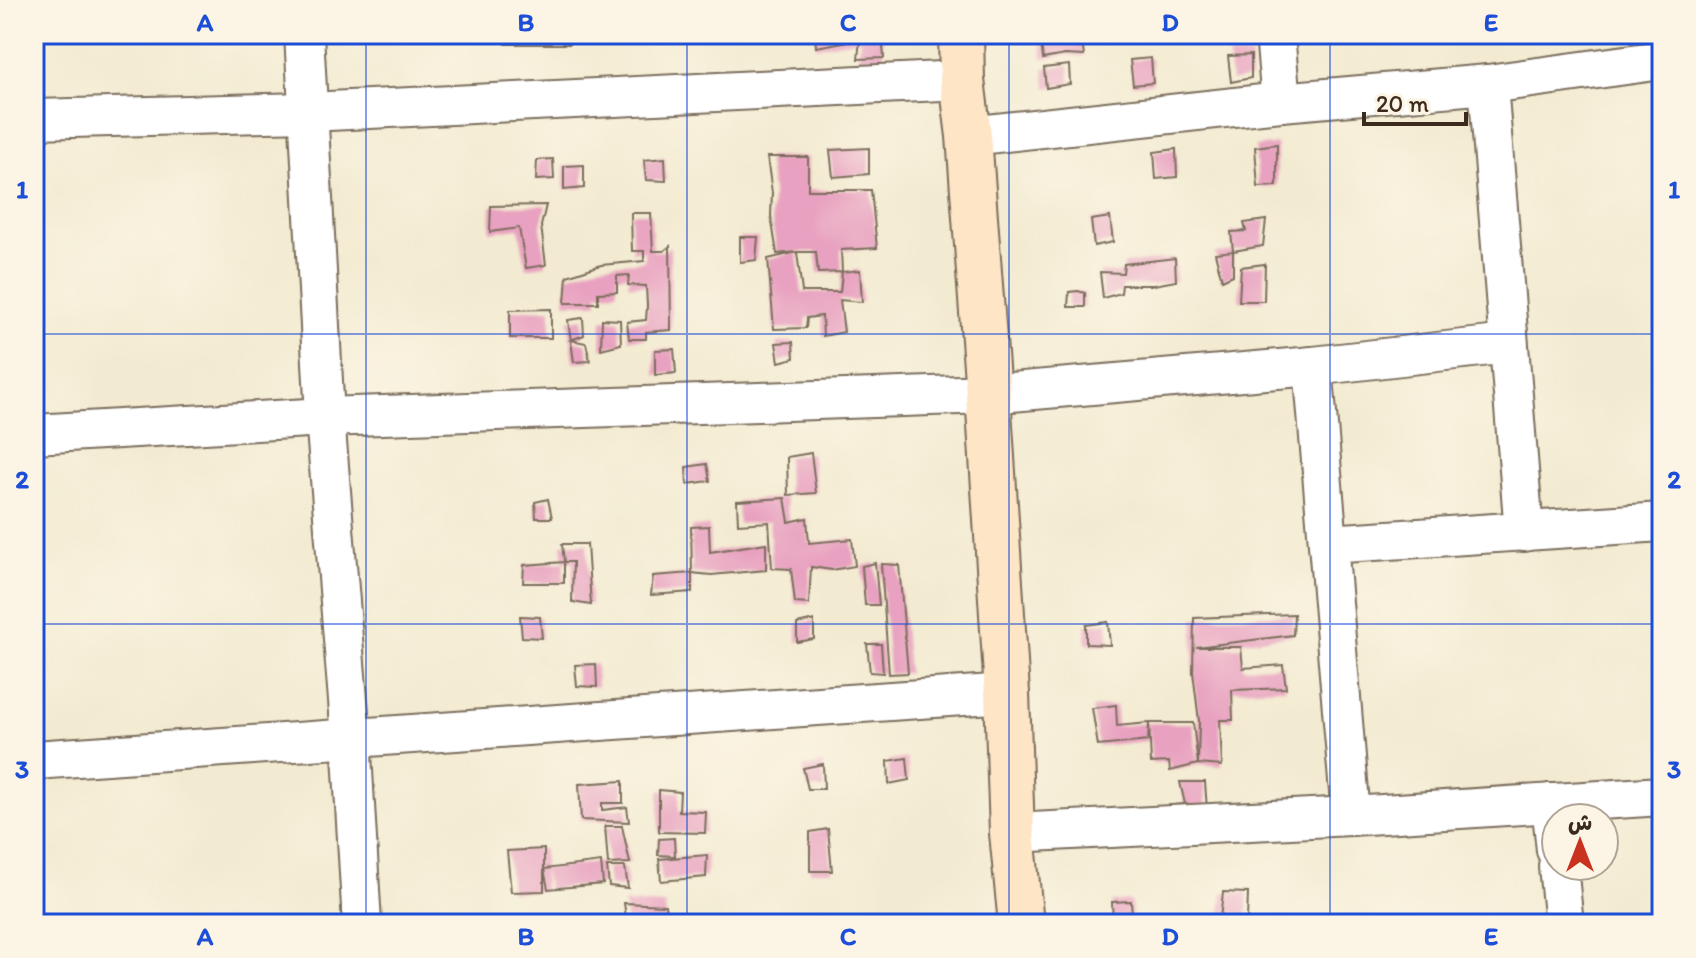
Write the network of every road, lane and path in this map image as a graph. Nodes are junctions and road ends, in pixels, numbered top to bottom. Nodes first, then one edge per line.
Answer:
1 (304, 34) edge
2 (961, 34) edge
3 (1275, 34) edge
4 (1662, 60) edge
5 (962, 80) junction
6 (1488, 84) junction
7 (1281, 102) junction
8 (308, 112) junction
9 (34, 119) edge
10 (969, 136) junction
11 (1508, 344) junction
12 (1313, 366) junction
13 (988, 394) junction
14 (325, 417) junction
15 (34, 434) edge
16 (1662, 522) edge
17 (1524, 532) junction
18 (1328, 544) junction
19 (1007, 693) junction
20 (351, 737) junction
21 (34, 760) edge
22 (1662, 796) edge
23 (1567, 802) edge
24 (1540, 804) edge
25 (1351, 816) junction
26 (1012, 833) junction
27 (1560, 882) edge
28 (362, 924) edge
29 (1021, 924) edge
30 (1564, 924) edge

1 - 8 street
2 - 5 main road
3 - 7 street
4 - 6 street
5 - 8 street
5 - 10 main road
6 - 7 street
6 - 11 street
7 - 10 street
8 - 9 street
8 - 14 street
10 - 13 main road
11 - 12 street
11 - 17 street
12 - 13 street
12 - 18 street
13 - 14 street
13 - 19 main road
14 - 15 street
14 - 20 street
16 - 17 street
17 - 18 street
18 - 25 street
19 - 20 street
19 - 26 main road
20 - 21 street
20 - 28 street
22 - 23 street
24 - 25 street
25 - 26 street
26 - 29 main road
27 - 30 street

